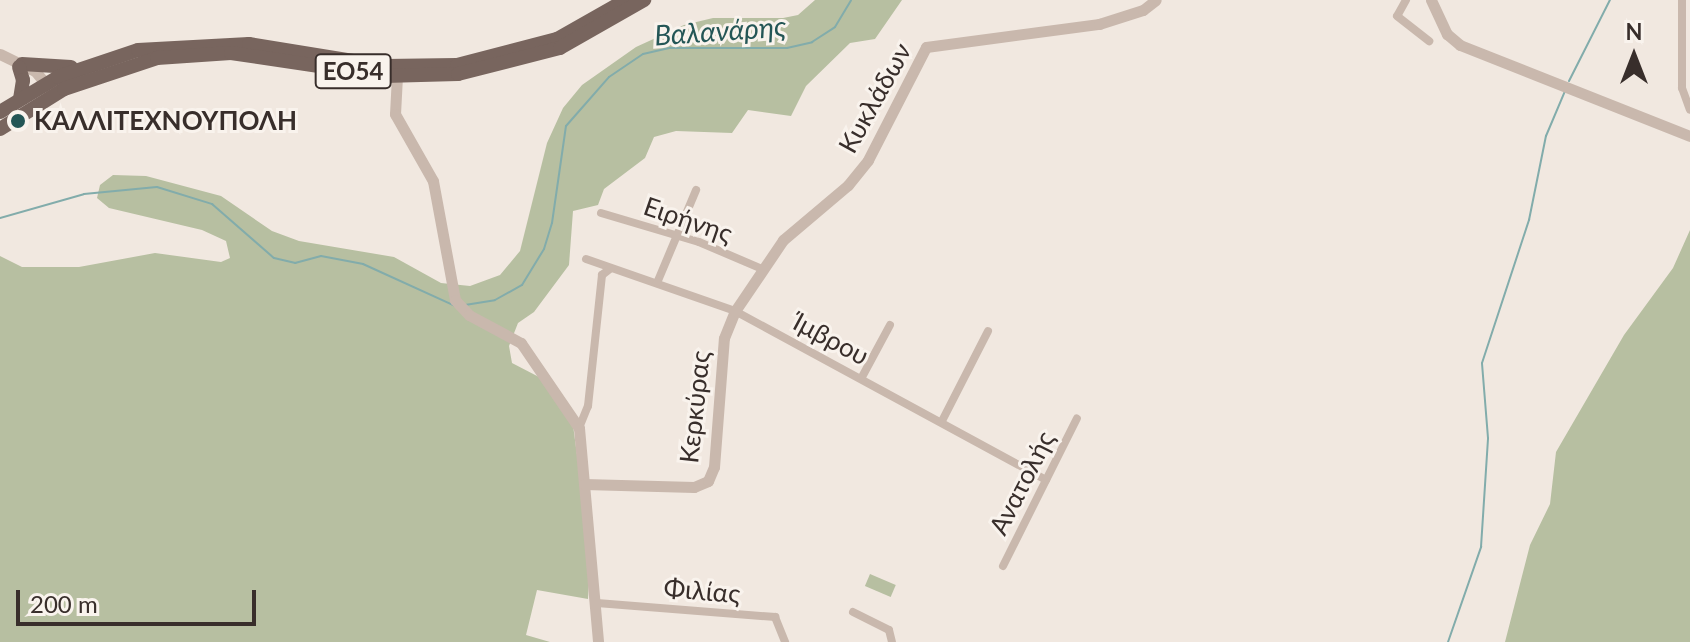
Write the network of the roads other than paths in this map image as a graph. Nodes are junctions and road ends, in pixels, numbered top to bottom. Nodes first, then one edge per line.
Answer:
1 (626, 0) edge
2 (644, 0) edge
3 (1156, 0) edge
4 (1406, 0) edge
5 (1431, 0) edge
6 (1682, 0) edge
7 (1429, 41) dead end
8 (0, 54) edge
9 (18, 64) junction
10 (83, 66) junction
11 (397, 76) junction
12 (45, 91) junction
13 (20, 98) junction
14 (1690, 110) edge
15 (0, 112) edge
16 (0, 129) edge
17 (1689, 132) edge
18 (696, 190) dead end
19 (601, 213) dead end
20 (675, 234) junction
21 (586, 259) dead end
22 (611, 268) junction
23 (762, 269) junction
24 (657, 283) junction
25 (735, 311) junction
26 (890, 325) dead end
27 (988, 331) dead end
28 (862, 377) junction
29 (1077, 418) dead end
30 (942, 421) junction
31 (579, 428) junction
32 (1046, 480) junction
33 (584, 484) junction
34 (1003, 566) dead end
35 (597, 603) junction
36 (853, 612) dead end
37 (598, 642) edge
38 (785, 642) edge
39 (892, 642) edge

1 - 10 main road, ΕΟ54
2 - 11 main road, ΕΟ54
3 - 23 street, Κυκλάδων
4 - 7 street
5 - 17 street
6 - 14 street
8 - 9 street
9 - 10 main road
9 - 12 street
9 - 13 main road
10 - 12 main road, ΕΟ54
11 - 12 main road, ΕΟ54
11 - 31 street
12 - 13 main road, ΕΟ54
12 - 16 main road, ΕΟ54
13 - 15 main road, ΕΟ54
18 - 20 street
19 - 20 street, Ειρήνης
20 - 23 street, Ειρήνης
20 - 24 street
21 - 22 street, Ίμβρου
22 - 24 street, Ίμβρου
22 - 31 street
23 - 25 street, Κερκύρας
24 - 25 street, Ίμβρου
25 - 28 street, Ίμβρου
25 - 33 street, Κερκύρας
26 - 28 street
27 - 30 street
28 - 30 street, Ίμβρου
29 - 32 street, Ανατολής
30 - 32 street, Ίμβρου
31 - 33 street
32 - 34 street, Ανατολής
33 - 35 street
35 - 37 street
35 - 38 street, Φιλίας
36 - 39 street

